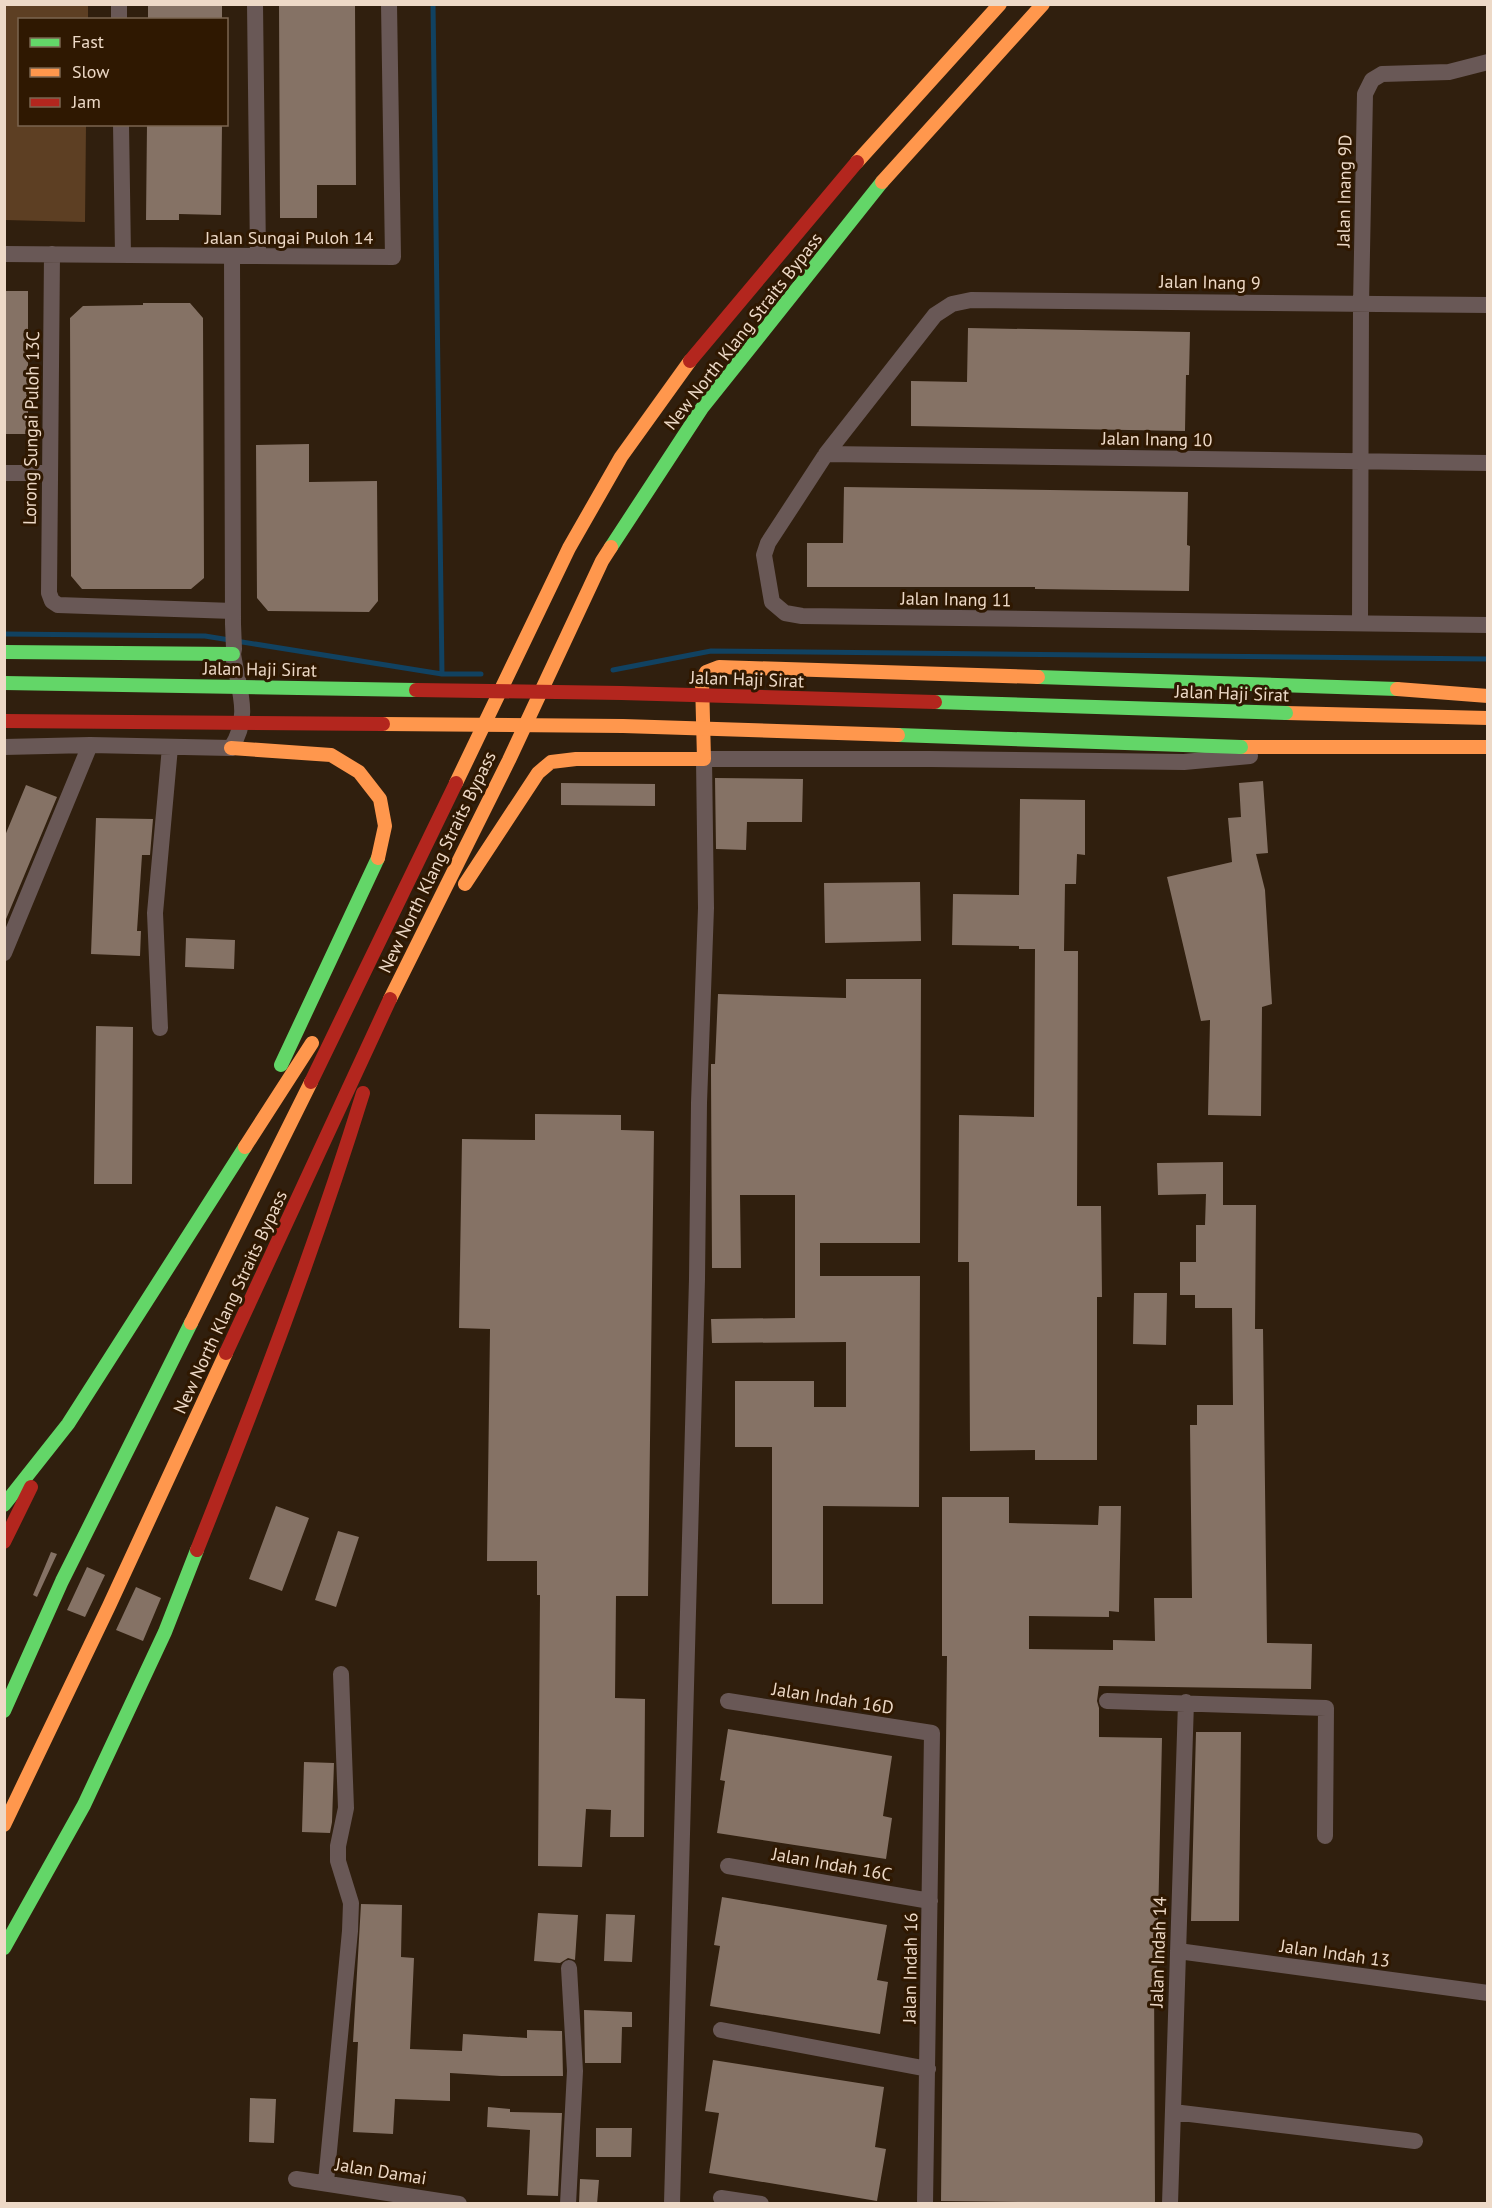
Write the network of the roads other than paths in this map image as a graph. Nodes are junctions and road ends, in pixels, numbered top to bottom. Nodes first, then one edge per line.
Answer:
1 (255, 4) edge
2 (389, 4) edge
3 (1000, 4) edge
4 (1043, 4) edge
5 (1488, 62) edge
6 (121, 126) edge
7 (4, 254) edge
8 (52, 254) junction
9 (123, 255) junction
10 (232, 256) junction
11 (258, 256) junction
12 (1361, 305) junction
13 (1488, 306) edge
14 (935, 315) joint
15 (826, 454) junction
16 (1360, 461) junction
17 (1488, 463) edge
18 (4, 473) edge
19 (50, 473) junction
20 (233, 610) junction
21 (1360, 623) junction
22 (1488, 625) edge
23 (4, 652) edge
24 (234, 652) junction
25 (4, 683) edge
26 (1488, 696) edge
27 (1488, 718) edge
28 (4, 721) edge
29 (90, 745) junction
30 (4, 747) edge
31 (170, 747) junction
32 (1344, 747) junction
33 (1488, 747) edge
34 (231, 748) junction
35 (704, 759) junction
36 (385, 932) junction
37 (4, 953) edge
38 (410, 957) junction
39 (399, 980) junction
40 (160, 1028) dead end
41 (237, 1159) junction
42 (47, 1453) junction
43 (4, 1505) edge
44 (4, 1542) edge
45 (341, 1674) dead end
46 (728, 1701) dead end
47 (1107, 1701) dead end
48 (1185, 1702) junction
49 (4, 1711) edge
50 (932, 1733) joint
51 (4, 1825) edge
52 (1325, 1836) dead end
53 (728, 1866) dead end
54 (930, 1901) junction
55 (4, 1948) edge
56 (1178, 1951) junction
57 (569, 1968) dead end
58 (1488, 1993) edge
59 (721, 2030) dead end
60 (928, 2069) junction
61 (1173, 2112) junction
62 (1415, 2141) dead end
63 (296, 2179) dead end
64 (326, 2182) junction
65 (721, 2198) dead end
66 (459, 2204) edge
67 (568, 2204) edge
68 (672, 2204) edge
69 (761, 2204) edge
70 (925, 2204) edge
71 (1170, 2204) edge

1 - 11 street
2 - 11 street, Jalan Sungai Puloh 14
3 - 36 main road, New North Klang Straits Bypass
4 - 38 main road, New North Klang Straits Bypass
5 - 12 street, Jalan Inang 9D
6 - 9 street
7 - 8 street, Jalan Sungai Puloh 14
8 - 9 street, Jalan Sungai Puloh 14
8 - 19 street, Lorong Sungai Puloh 13C
9 - 10 street, Jalan Sungai Puloh 14
10 - 11 street, Jalan Sungai Puloh 14
10 - 20 street
12 - 13 street, Jalan Inang 9
12 - 14 street, Jalan Inang 9
12 - 16 street, Jalan Inang 9D
14 - 15 street, Jalan Inang 11
15 - 16 street, Jalan Inang 10
15 - 21 street, Jalan Inang 11
16 - 17 street, Jalan Inang 10
16 - 21 street, Jalan Inang 9D
18 - 19 street
19 - 20 street, Lorong Sungai Puloh 13C
20 - 24 street
21 - 22 street, Jalan Inang 11
23 - 24 main road
24 - 34 street
25 - 27 main road, Jalan Haji Sirat, bridge
26 - 35 main road
28 - 32 main road, bridge
29 - 30 street
29 - 31 street
29 - 37 street
31 - 34 street
31 - 40 street
32 - 33 main road
32 - 35 street
34 - 41 main road
35 - 38 main road
35 - 68 street
36 - 41 main road
36 - 49 main road, New North Klang Straits Bypass
38 - 39 main road, New North Klang Straits Bypass
39 - 51 main road, New North Klang Straits Bypass
39 - 55 main road
41 - 42 main road
42 - 43 main road
42 - 44 main road
45 - 64 street
46 - 50 street, Jalan Indah 16D
47 - 48 street
48 - 52 street
48 - 56 street, Jalan Indah 14
50 - 54 street, Jalan Indah 16
53 - 54 street, Jalan Indah 16C
54 - 60 street, Jalan Indah 16
56 - 58 street, Jalan Indah 13
56 - 61 street, Jalan Indah 14
57 - 67 street
59 - 60 street
60 - 70 street, Jalan Indah 16
61 - 62 street
61 - 71 street, Jalan Indah 14
63 - 64 street, Jalan Damai
64 - 66 street, Jalan Damai
65 - 69 street

